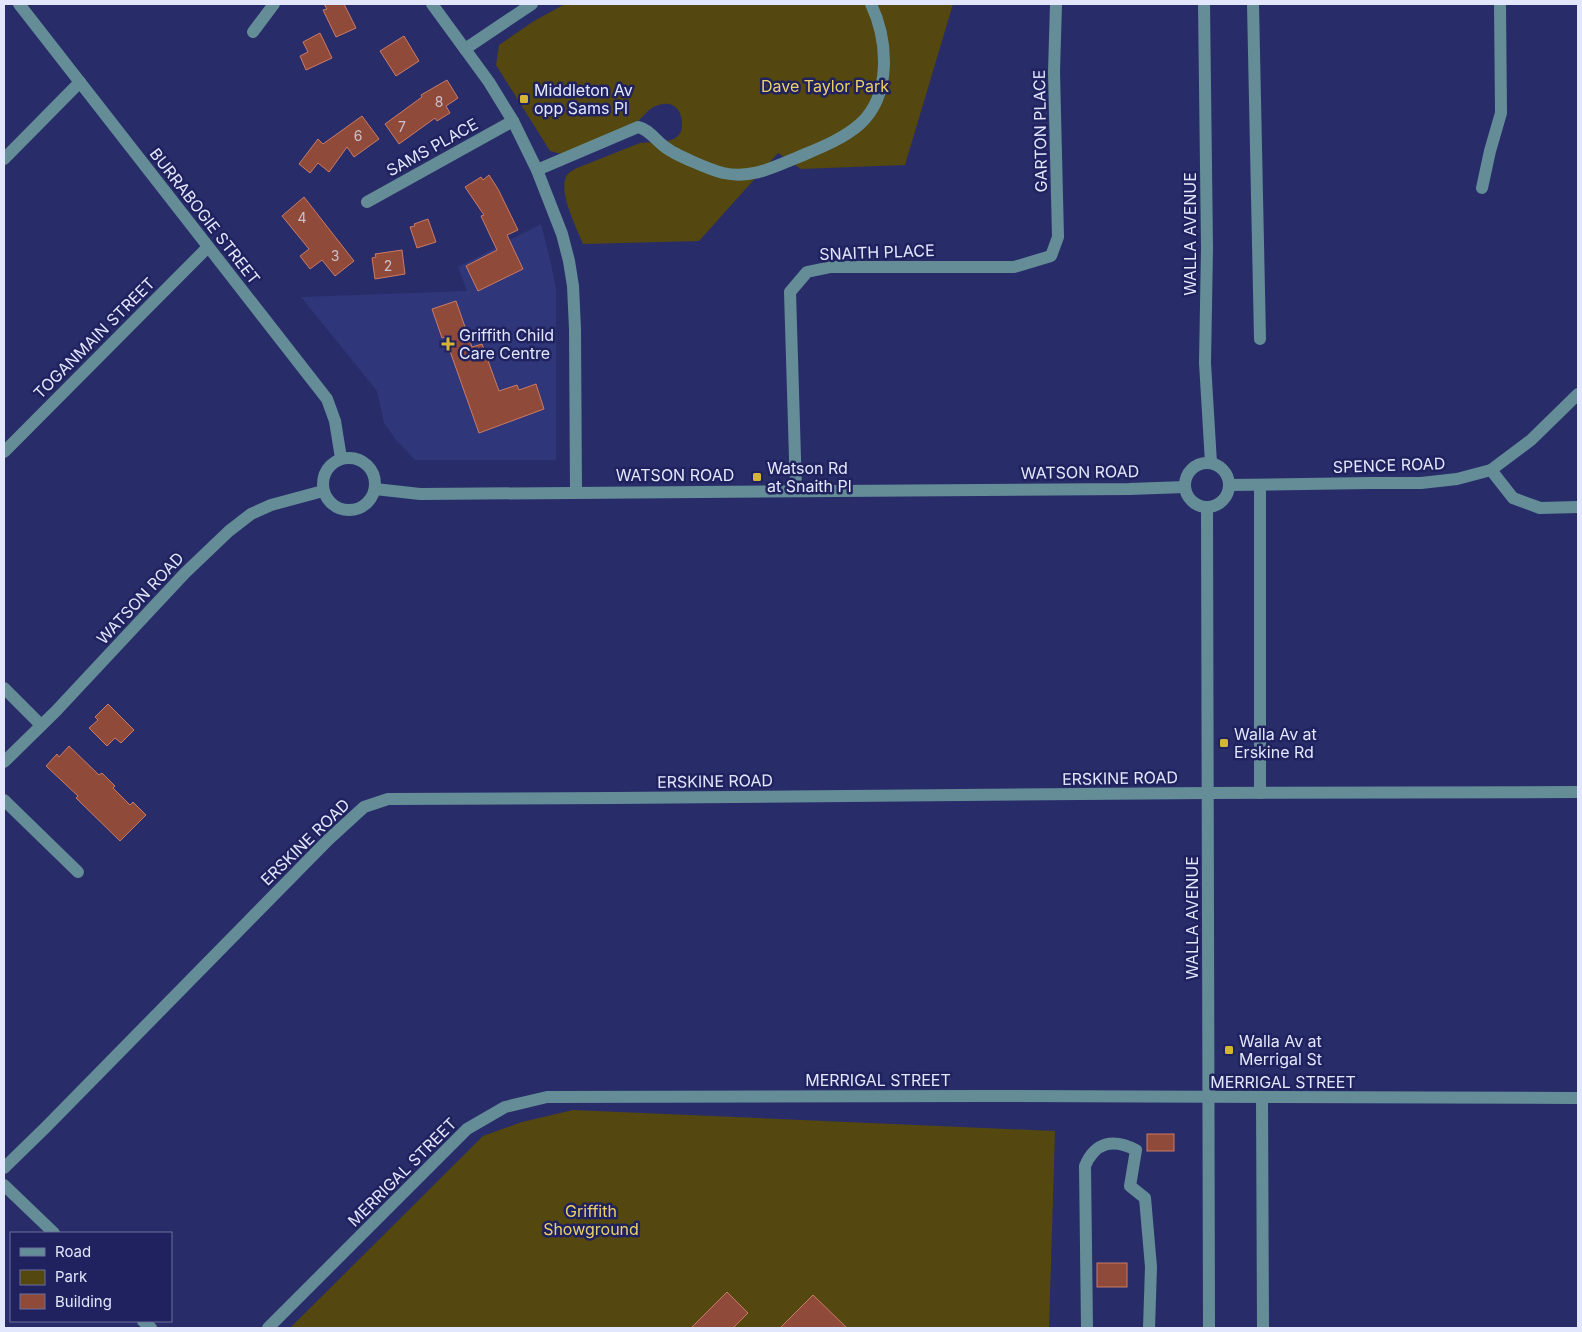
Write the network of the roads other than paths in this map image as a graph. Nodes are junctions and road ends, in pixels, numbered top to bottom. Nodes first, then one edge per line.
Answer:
1 (19, 4) edge
2 (274, 4) edge
3 (432, 4) edge
4 (532, 4) edge
5 (871, 4) edge
6 (1056, 4) edge
7 (1204, 4) edge
8 (1253, 4) edge
9 (1500, 4) edge
10 (254, 32) dead end
11 (464, 49) junction
12 (80, 82) junction
13 (513, 121) junction
14 (4, 159) edge
15 (537, 170) junction
16 (1482, 188) dead end
17 (367, 202) dead end
18 (208, 247) junction
19 (1052, 256) joint
20 (1260, 339) dead end
21 (1578, 394) edge
22 (4, 452) edge
23 (341, 458) junction
24 (1211, 463) junction
25 (1491, 470) junction
26 (1230, 485) junction
27 (1260, 485) junction
28 (1185, 487) junction
29 (375, 489) junction
30 (796, 490) junction
31 (323, 491) junction
32 (576, 492) junction
33 (1578, 507) edge
34 (1207, 508) junction
35 (4, 688) edge
36 (41, 725) junction
37 (4, 762) edge
38 (1578, 792) edge
39 (1208, 793) junction
40 (1260, 793) junction
41 (4, 800) edge
42 (78, 872) dead end
43 (1209, 1098) junction
44 (1262, 1098) junction
45 (1578, 1098) edge
46 (4, 1168) edge
47 (4, 1185) edge
48 (53, 1232) edge
49 (268, 1328) edge
50 (1086, 1328) edge
51 (1149, 1328) edge
52 (1209, 1328) edge
53 (1263, 1328) edge

1 - 12 street, BURRABOGIE STREET
2 - 10 street
3 - 11 street
4 - 11 street
5 - 15 street
6 - 19 street, GARTON PLACE
7 - 24 street, WALLA AVENUE
8 - 20 street
9 - 16 street
11 - 13 street
12 - 14 street
12 - 18 street, BURRABOGIE STREET
13 - 15 street
13 - 17 street, SAMS PLACE
15 - 32 street
18 - 22 street, TOGANMAIN STREET
18 - 23 street, BURRABOGIE STREET
19 - 30 street, SNAITH PLACE
21 - 25 street, SPENCE ROAD
23 - 29 street
23 - 31 street
24 - 26 street
24 - 28 street
25 - 27 street, SPENCE ROAD
25 - 33 street
26 - 27 street, SPENCE ROAD
26 - 34 street
27 - 40 street
28 - 30 street, WATSON ROAD
28 - 34 street
29 - 31 street
29 - 32 street, WATSON ROAD
30 - 32 street, WATSON ROAD
31 - 36 street, WATSON ROAD
34 - 39 street, WALLA AVENUE
35 - 36 street
36 - 37 street, WATSON ROAD
38 - 40 street, ERSKINE ROAD
39 - 40 street, ERSKINE ROAD
39 - 43 street, WALLA AVENUE
39 - 46 street, ERSKINE ROAD
41 - 42 street
43 - 44 street, MERRIGAL STREET
43 - 49 street, MERRIGAL STREET
43 - 52 street, WALLA AVENUE
44 - 45 street, MERRIGAL STREET
44 - 53 street
47 - 48 street
50 - 51 street

